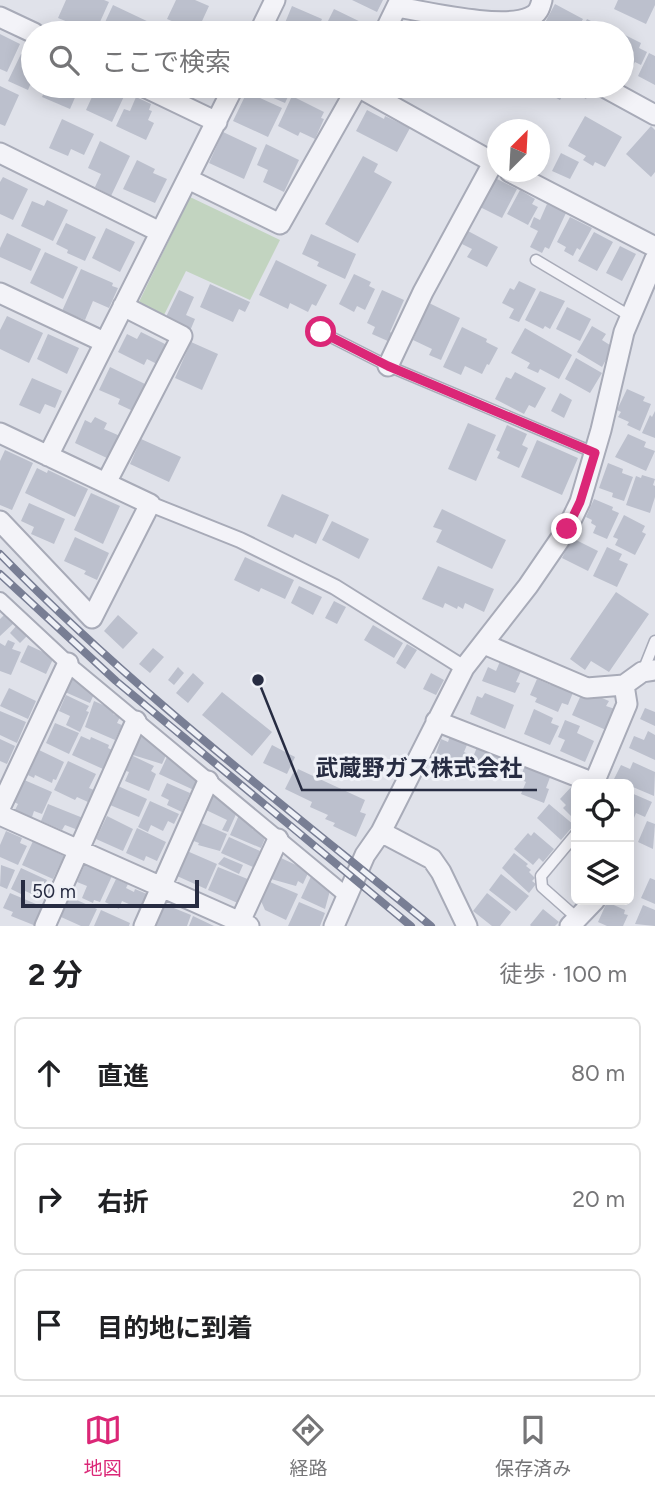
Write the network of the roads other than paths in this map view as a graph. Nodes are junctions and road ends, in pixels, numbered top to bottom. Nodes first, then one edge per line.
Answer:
1 (542, 0) edge
2 (267, 3) edge
3 (399, 3) edge
4 (0, 17) edge
5 (262, 21) edge
6 (390, 21) edge
7 (477, 21) edge
8 (524, 21) edge
9 (21, 27) edge
10 (167, 98) edge
11 (228, 98) edge
12 (351, 98) edge
13 (379, 98) edge
14 (624, 98) edge
15 (655, 115) edge
16 (217, 122) junction
17 (0, 153) edge
18 (487, 159) edge
19 (188, 179) junction
20 (490, 182) edge
21 (531, 182) edge
22 (160, 232) junction
23 (655, 247) edge
24 (655, 259) edge
25 (536, 260) dead end
26 (0, 293) edge
27 (124, 306) junction
28 (630, 316) junction
29 (321, 332) dead end
30 (104, 342) junction
31 (388, 366) junction
32 (0, 433) edge
33 (595, 453) junction
34 (48, 456) junction
35 (106, 483) junction
36 (149, 504) junction
37 (0, 521) edge
38 (0, 600) edge
39 (655, 641) edge
40 (484, 644) junction
41 (68, 663) junction
42 (464, 668) junction
43 (649, 671) edge
44 (624, 685) junction
45 (136, 721) junction
46 (436, 721) junction
47 (208, 781) junction
48 (0, 808) edge
49 (0, 816) edge
50 (381, 832) junction
51 (278, 839) junction
52 (571, 840) edge
53 (78, 851) junction
54 (162, 888) junction
55 (346, 895) junction
56 (590, 905) edge
57 (573, 922) edge
58 (243, 925) edge
59 (45, 926) edge
60 (144, 926) edge
61 (334, 926) edge
62 (467, 926) edge

1 - 8 street
2 - 5 street
3 - 6 street
3 - 7 street
4 - 9 street
10 - 16 street
11 - 16 street
12 - 19 street
13 - 18 street
14 - 15 street
16 - 19 street
17 - 22 street
19 - 22 street
20 - 31 street
21 - 23 street
22 - 27 street
24 - 28 street
25 - 28 lane
26 - 30 street
27 - 30 street
27 - 35 street
28 - 33 street
29 - 31 lane
30 - 34 street
31 - 33 lane
32 - 34 street
33 - 40 street
34 - 35 street
35 - 36 street
36 - 37 street
36 - 42 street
38 - 41 street
39 - 43 lane
40 - 42 street
40 - 44 street
41 - 45 street
41 - 48 street
42 - 46 street
43 - 44 street
44 - 46 street
45 - 47 street
45 - 53 street
46 - 50 street
47 - 51 street
47 - 54 street
49 - 53 street
50 - 55 street
50 - 62 street
51 - 55 street
51 - 58 street
52 - 57 lane
53 - 54 street
53 - 59 street
54 - 58 street
54 - 60 street
55 - 61 street
56 - 57 street

